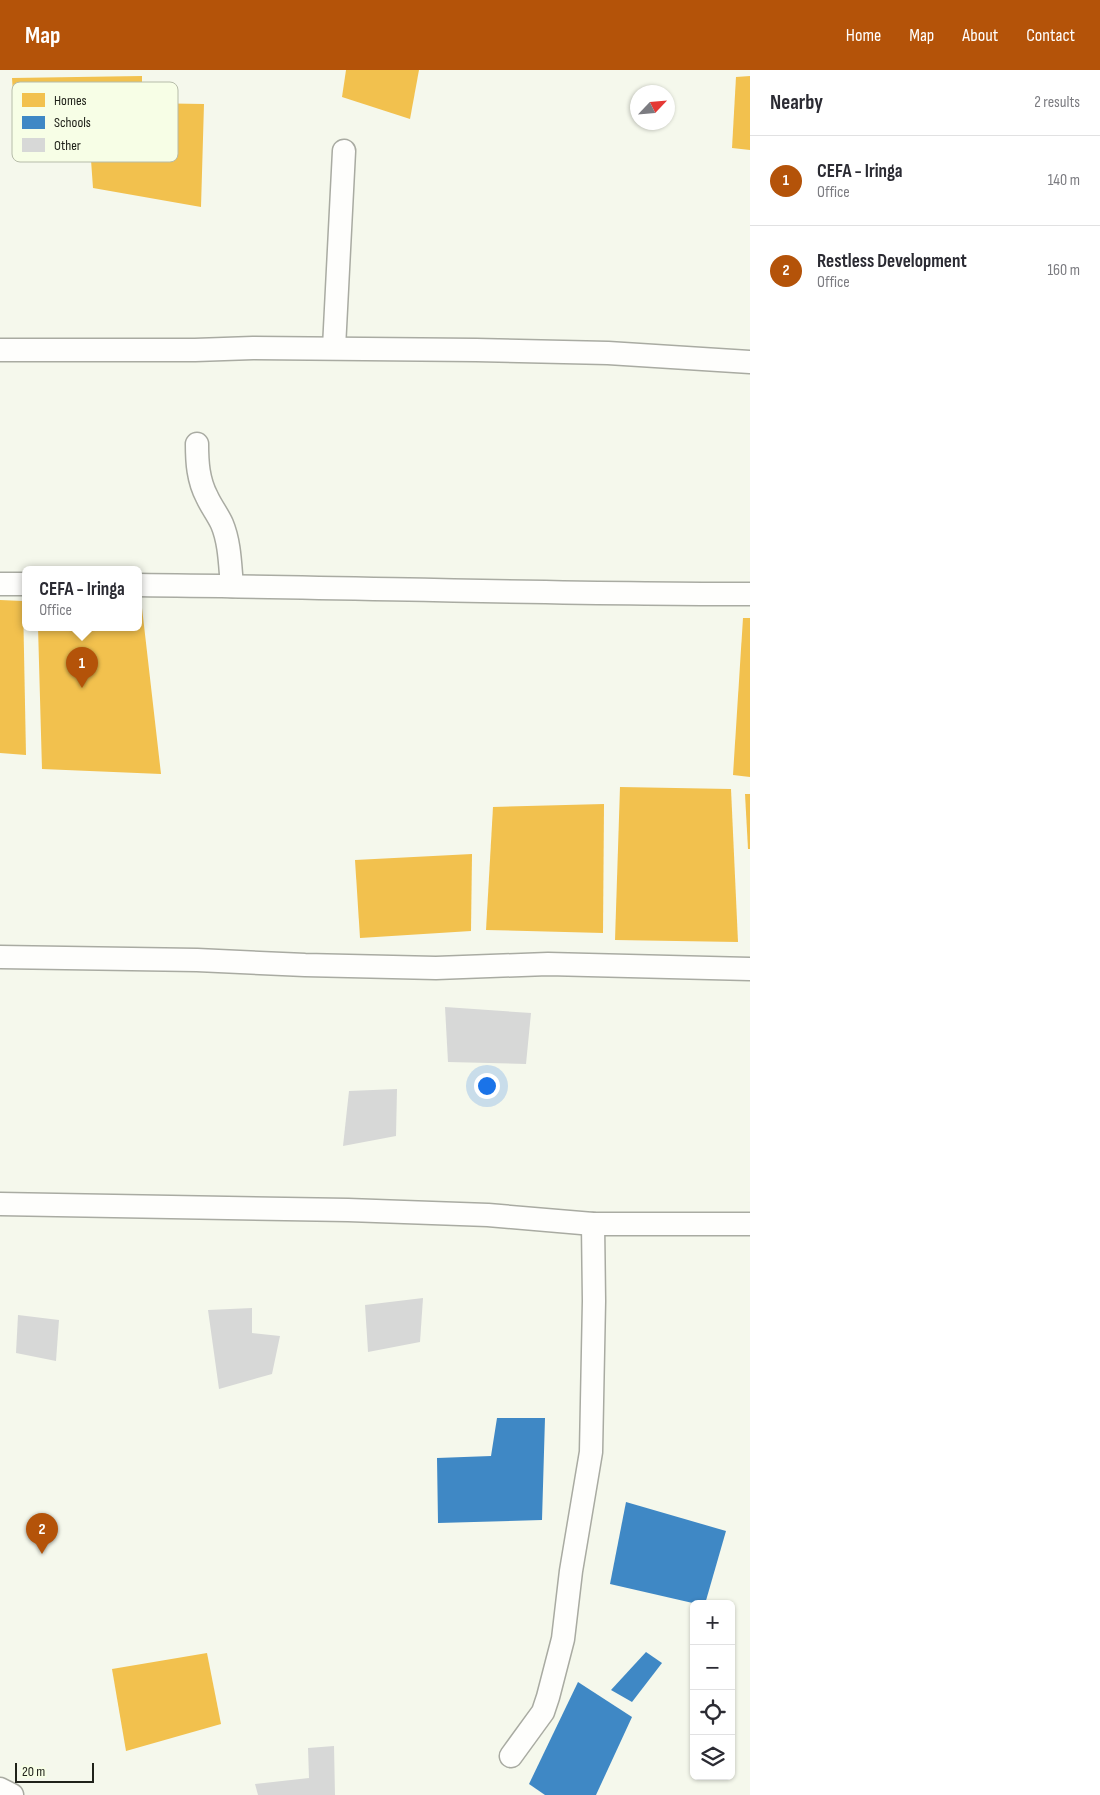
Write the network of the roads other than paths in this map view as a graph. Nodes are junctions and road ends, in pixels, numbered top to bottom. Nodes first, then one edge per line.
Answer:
1 (344, 151) dead end
2 (334, 348) junction
3 (0, 350) edge
4 (750, 362) edge
5 (197, 444) dead end
6 (0, 584) edge
7 (22, 584) edge
8 (142, 585) edge
9 (232, 586) junction
10 (750, 594) edge
11 (0, 957) edge
12 (750, 969) edge
13 (0, 1204) edge
14 (593, 1224) junction
15 (750, 1224) edge
16 (511, 1756) dead end
17 (0, 1790) edge
18 (12, 1795) edge

1 - 2 street
2 - 3 street
2 - 4 street
5 - 9 street
6 - 7 street
8 - 9 street
9 - 10 street
11 - 12 street
13 - 14 street
14 - 15 street
14 - 16 street
17 - 18 street

